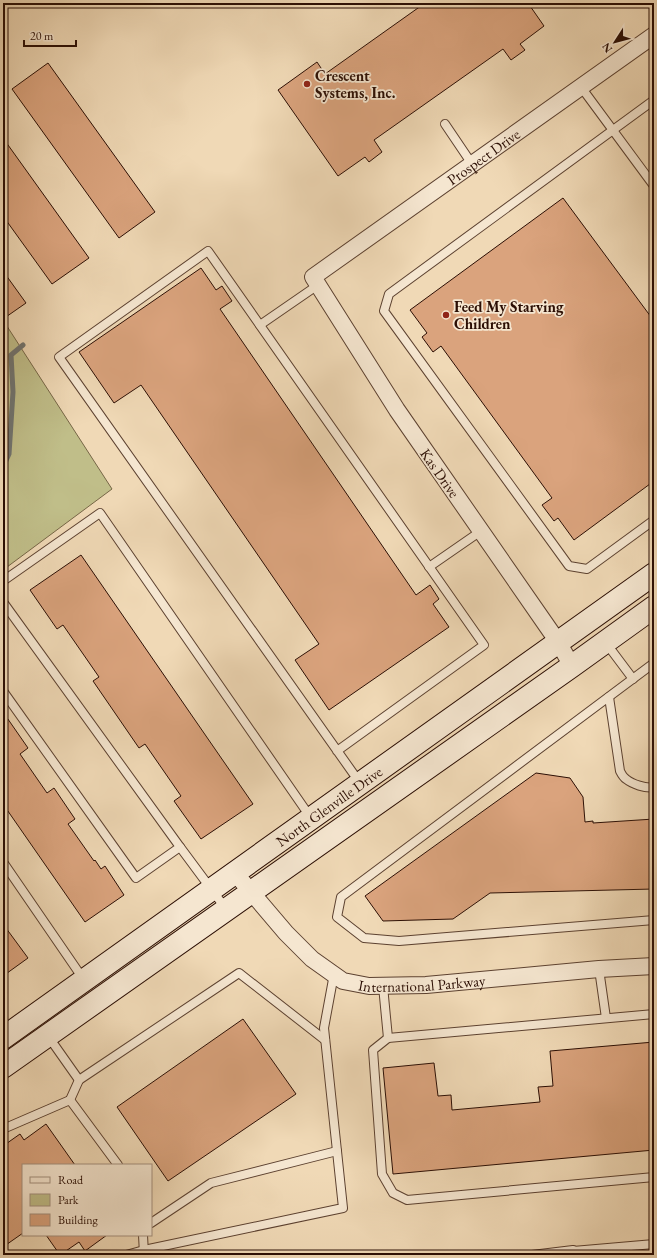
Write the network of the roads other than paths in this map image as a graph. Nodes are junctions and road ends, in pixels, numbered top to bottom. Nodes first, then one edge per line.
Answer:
1 (654, 35) edge
2 (581, 87) junction
3 (654, 100) edge
4 (445, 124) dead end
5 (613, 130) junction
6 (472, 164) junction
7 (654, 186) edge
8 (316, 281) junction
9 (260, 325) junction
10 (654, 520) edge
11 (481, 531) junction
12 (430, 567) junction
13 (654, 574) edge
14 (3, 582) edge
15 (3, 602) edge
16 (654, 607) edge
17 (558, 642) junction
18 (605, 642) junction
19 (654, 663) edge
20 (572, 666) junction
21 (633, 679) junction
22 (3, 691) edge
23 (609, 697) junction
24 (337, 751) junction
25 (360, 784) junction
26 (654, 787) edge
27 (312, 818) junction
28 (180, 847) junction
29 (3, 862) edge
30 (235, 873) junction
31 (212, 890) junction
32 (250, 893) junction
33 (226, 910) junction
34 (654, 920) edge
35 (654, 966) edge
36 (599, 969) junction
37 (334, 974) junction
38 (85, 980) junction
39 (383, 986) junction
40 (654, 1014) edge
41 (606, 1018) junction
42 (48, 1036) junction
43 (3, 1038) edge
44 (388, 1038) junction
45 (325, 1040) junction
46 (3, 1067) edge
47 (80, 1080) junction
48 (70, 1100) junction
49 (3, 1129) edge
50 (337, 1151) junction
51 (117, 1164) edge
52 (654, 1178) edge
53 (152, 1222) edge
54 (144, 1236) edge
55 (654, 1244) edge
56 (144, 1253) edge
57 (573, 1253) edge
58 (126, 1255) edge
59 (532, 1255) edge

1 - 2 street, Prospect Drive
2 - 5 lane
2 - 6 street, Prospect Drive
3 - 5 lane
4 - 6 lane
5 - 7 lane
5 - 10 lane
6 - 8 street, Prospect Drive
8 - 9 lane
8 - 11 street, Kas Drive
9 - 12 lane
9 - 24 lane
11 - 12 lane
11 - 17 street, Kas Drive
12 - 24 lane
13 - 17 street, North Glenville Drive
14 - 27 lane
15 - 28 lane
16 - 18 street, North Glenville Drive
17 - 20 street, Kas Drive
17 - 25 street, North Glenville Drive
18 - 20 street, North Glenville Drive
18 - 21 lane
19 - 21 lane
20 - 32 street, North Glenville Drive
21 - 23 lane
22 - 28 lane
23 - 26 lane
23 - 34 lane
24 - 25 lane
25 - 27 street, North Glenville Drive
27 - 30 street, North Glenville Drive
28 - 31 lane
29 - 38 lane
30 - 31 street, North Glenville Drive
30 - 32 street, International Parkway
31 - 33 lane
31 - 38 street, North Glenville Drive
32 - 33 street, North Glenville Drive
32 - 37 street, International Parkway
33 - 42 street, North Glenville Drive
35 - 36 street, International Parkway
36 - 39 street, International Parkway
36 - 41 lane
37 - 39 street, International Parkway
37 - 45 lane
38 - 43 street, North Glenville Drive
39 - 44 lane
40 - 41 lane
41 - 44 lane
42 - 46 street, North Glenville Drive
42 - 47 lane
44 - 52 lane
45 - 47 lane
45 - 50 lane
47 - 48 lane
48 - 49 lane
48 - 51 lane
50 - 53 lane
50 - 56 lane
54 - 56 lane
55 - 57 lane
56 - 58 lane
57 - 59 lane

